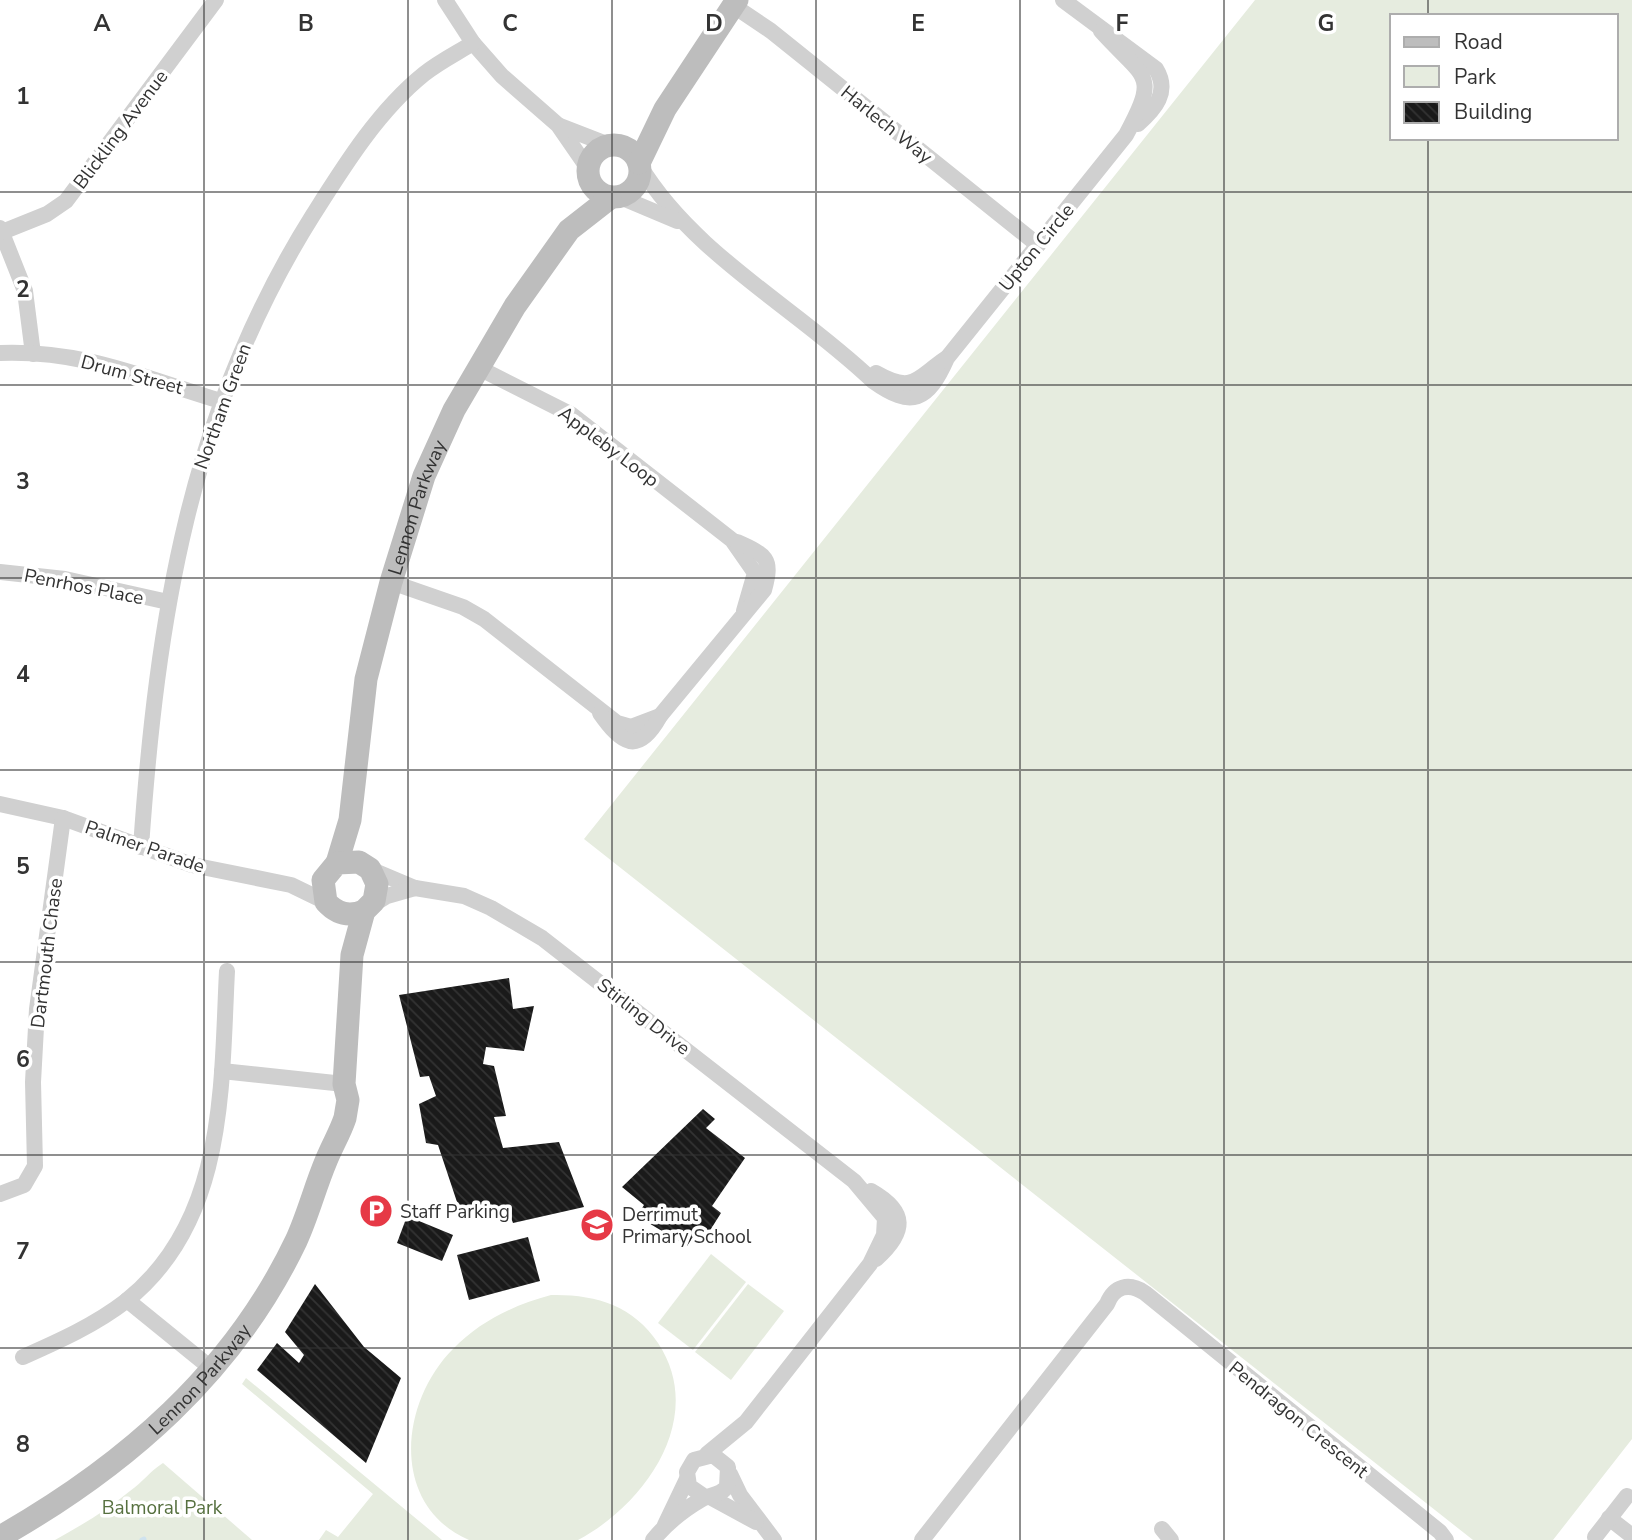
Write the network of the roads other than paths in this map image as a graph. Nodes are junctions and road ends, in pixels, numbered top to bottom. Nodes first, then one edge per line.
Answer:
1 (216, 0) edge
2 (445, 0) edge
3 (1063, 0) edge
4 (736, 3) edge
5 (473, 43) junction
6 (665, 109) junction
7 (558, 125) junction
8 (614, 145) junction
9 (639, 164) junction
10 (588, 172) junction
11 (615, 197) junction
12 (685, 225) junction
13 (1, 230) edge
14 (569, 230) junction
15 (1038, 245) junction
16 (0, 353) edge
17 (33, 354) junction
18 (477, 367) junction
19 (221, 401) junction
20 (0, 572) edge
21 (391, 582) junction
22 (168, 602) junction
23 (0, 804) edge
24 (63, 818) junction
25 (351, 820) junction
26 (141, 847) junction
27 (334, 865) junction
28 (368, 867) junction
29 (291, 885) junction
30 (415, 888) junction
31 (329, 905) junction
32 (366, 909) junction
33 (352, 955) junction
34 (227, 971) dead end
35 (222, 1071) junction
36 (344, 1084) junction
37 (0, 1194) edge
38 (127, 1300) junction
39 (23, 1357) dead end
40 (212, 1369) junction
41 (746, 1422) junction
42 (707, 1454) junction
43 (729, 1471) junction
44 (687, 1479) junction
45 (1627, 1496) dead end
46 (707, 1497) junction
47 (1609, 1518) junction
48 (665, 1525) junction
49 (761, 1525) junction
50 (1632, 1536) edge
51 (0, 1537) edge
52 (1595, 1537) dead end
53 (653, 1540) edge
54 (774, 1540) edge
55 (922, 1540) edge
56 (1446, 1540) edge

1 - 13 street, Blickling Avenue
2 - 5 street
3 - 15 street, Upton Circle
4 - 6 street
4 - 15 street, Harlech Way
5 - 7 street
5 - 19 street, Northam Green
6 - 8 street
6 - 9 street
7 - 8 street
7 - 10 street
8 - 9 street
8 - 10 street
9 - 11 street
9 - 12 street, Upton Circle
10 - 11 street
10 - 14 street, Lennon Parkway
11 - 12 street, Upton Circle
11 - 14 street, Lennon Parkway
12 - 15 street, Upton Circle
13 - 17 street
14 - 18 street, Lennon Parkway
16 - 17 street, Drum Street
17 - 19 street, Drum Street
18 - 21 street, Lennon Parkway
18 - 21 street, Appleby Loop
19 - 22 street, Northam Green
20 - 22 street, Penrhos Place
21 - 25 street, Lennon Parkway
22 - 26 street, Northam Green
23 - 24 street, Palmer Parade
24 - 26 street, Palmer Parade
24 - 37 street, Dartmouth Chase
25 - 27 street, Lennon Parkway
25 - 28 street, Lennon Parkway
26 - 29 street, Palmer Parade
27 - 28 street
27 - 29 street
27 - 31 street, Lennon Parkway
28 - 30 street, Stirling Drive
28 - 32 street, Lennon Parkway
29 - 31 street, Palmer Parade
30 - 32 street, Stirling Drive
30 - 41 street, Stirling Drive
31 - 32 street
31 - 33 street, Lennon Parkway
32 - 33 street, Lennon Parkway
33 - 36 street, Lennon Parkway
34 - 35 street
35 - 36 street
35 - 38 street
36 - 40 street, Lennon Parkway
38 - 39 street
38 - 40 street
40 - 51 street, Lennon Parkway
41 - 42 street, Stirling Drive
41 - 43 street, Stirling Drive
42 - 43 street
42 - 44 street
43 - 46 street
43 - 49 street
44 - 46 street
44 - 48 street
45 - 47 street
46 - 48 street
46 - 49 street
47 - 50 street
47 - 52 street
48 - 53 street
49 - 54 street
55 - 56 street, Pendragon Crescent

